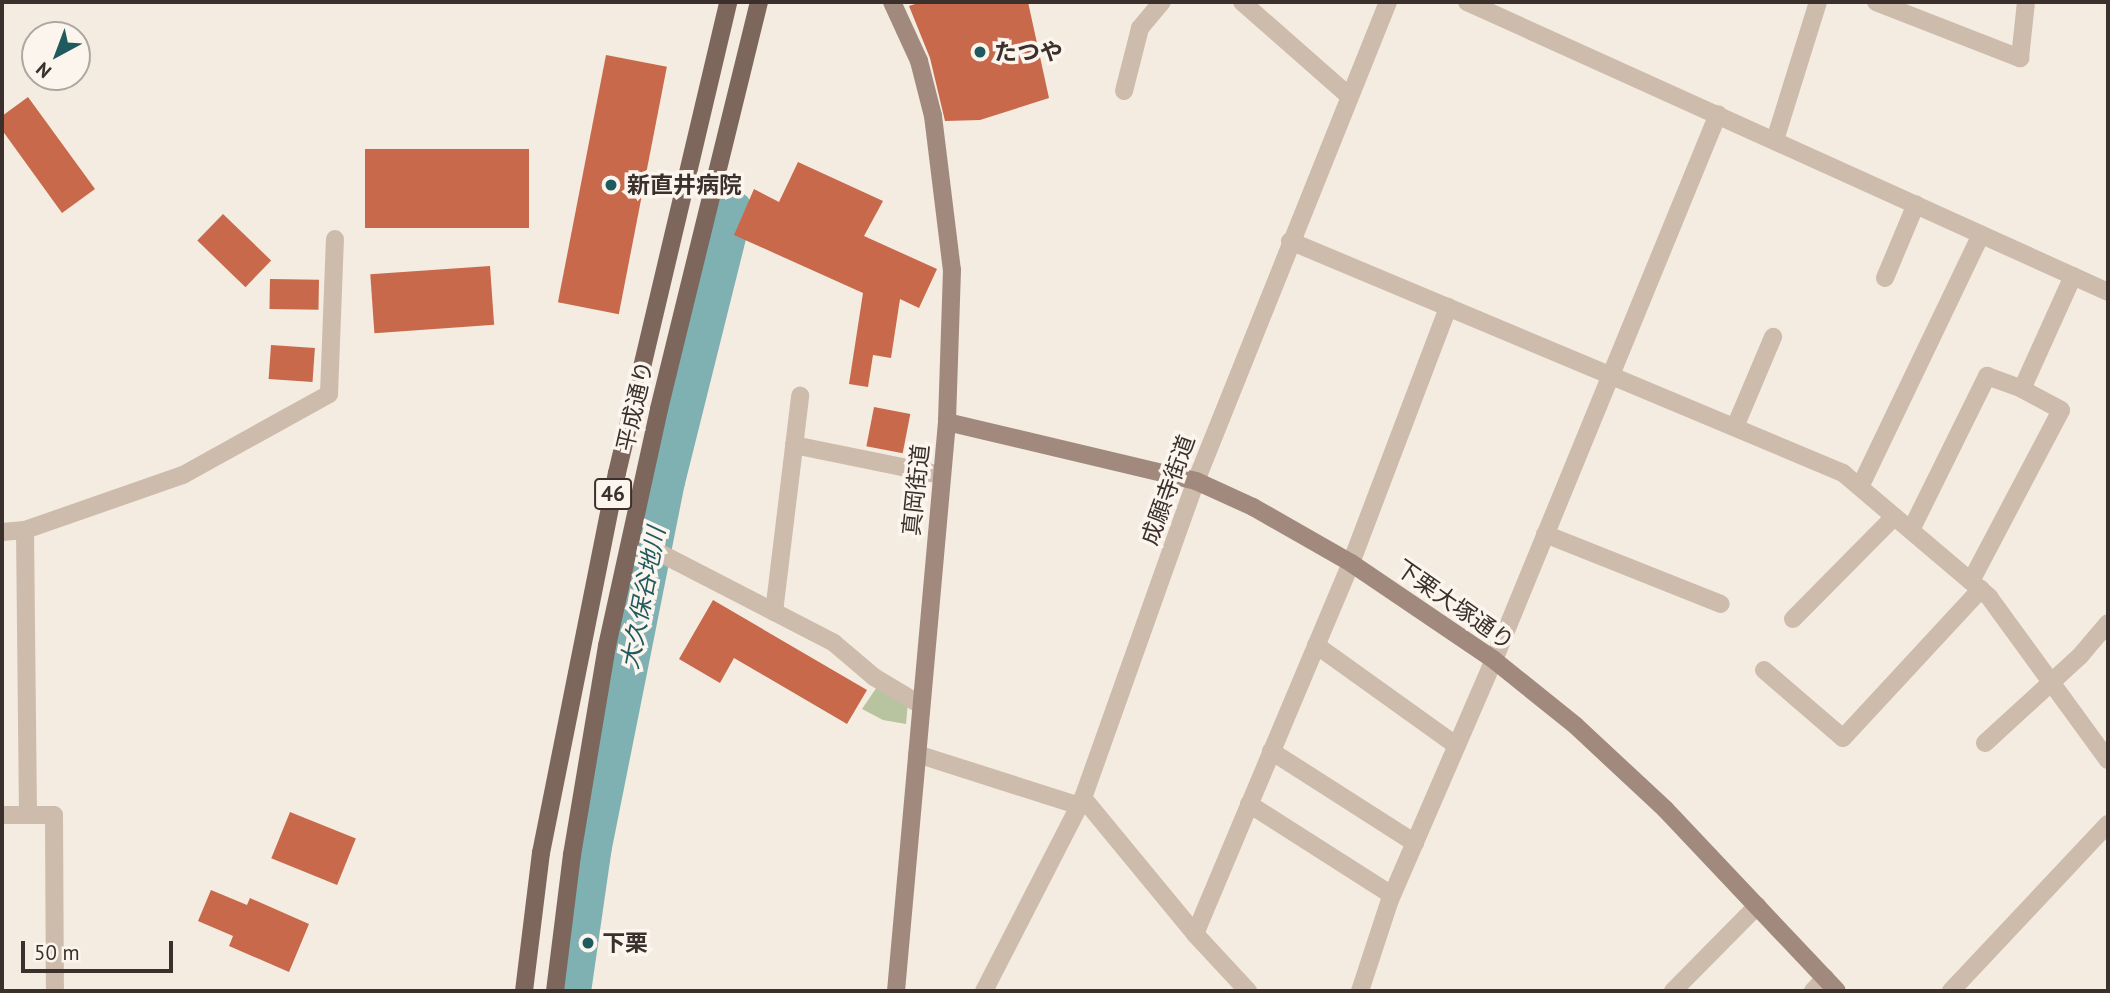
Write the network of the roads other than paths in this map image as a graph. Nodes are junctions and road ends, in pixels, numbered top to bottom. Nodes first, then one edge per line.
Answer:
1 (728, 2) edge
2 (759, 2) edge
3 (892, 2) edge
4 (1162, 2) edge
5 (1242, 2) edge
6 (1388, 2) edge
7 (1468, 2) edge
8 (1818, 2) edge
9 (1876, 2) edge
10 (2026, 2) edge
11 (1125, 91) dead end
12 (1349, 96) junction
13 (1718, 114) junction
14 (1775, 140) junction
15 (1916, 204) junction
16 (1982, 234) junction
17 (335, 239) dead end
18 (1290, 241) junction
19 (2073, 276) junction
20 (1885, 278) dead end
21 (2108, 292) edge
22 (1448, 307) junction
23 (1773, 337) dead end
24 (1611, 374) junction
25 (2022, 389) junction
26 (800, 396) dead end
27 (947, 422) junction
28 (1734, 427) junction
29 (794, 446) junction
30 (942, 475) junction
31 (1196, 481) junction
32 (1860, 487) junction
33 (1894, 517) junction
34 (24, 530) junction
35 (1911, 530) junction
36 (2, 532) edge
37 (1545, 534) junction
38 (658, 552) dead end
39 (1351, 563) junction
40 (1976, 585) junction
41 (1721, 604) dead end
42 (774, 612) junction
43 (1793, 619) dead end
44 (2108, 623) edge
45 (1316, 645) junction
46 (1494, 660) junction
47 (1764, 670) dead end
48 (2051, 682) junction
49 (921, 705) junction
50 (1985, 743) dead end
51 (1457, 746) junction
52 (1271, 751) junction
53 (917, 754) junction
54 (2108, 760) edge
55 (1082, 802) junction
56 (1249, 804) junction
57 (2, 815) edge
58 (28, 815) junction
59 (2108, 824) edge
60 (1415, 843) junction
61 (1392, 895) junction
62 (1757, 906) junction
63 (1195, 934) junction
64 (1825, 987) edge
65 (55, 991) edge
66 (524, 991) edge
67 (555, 991) edge
68 (896, 991) edge
69 (984, 991) edge
70 (1248, 991) edge
71 (1360, 991) edge
72 (1673, 991) edge
73 (1951, 991) edge

1 - 66 main road, 平成通り / 46
2 - 67 main road, 平成通り / 46
3 - 27 street, 真岡街道
4 - 11 street
5 - 12 street
6 - 12 street, 成願寺街道
7 - 13 street
8 - 14 street
9 - 10 street
12 - 18 street, 成願寺街道
13 - 14 street
13 - 24 street
14 - 15 street
15 - 16 street
15 - 20 street
16 - 19 street
16 - 32 street
17 - 34 street
18 - 22 street
18 - 31 street, 成願寺街道
19 - 21 street
19 - 25 street
22 - 24 street
22 - 39 street
23 - 28 street
24 - 28 street
24 - 37 street
25 - 35 street
25 - 40 street
26 - 29 street
27 - 30 street, 真岡街道
27 - 31 street, 下栗大塚通り
28 - 32 street
29 - 30 street
29 - 42 street
30 - 49 street, 真岡街道
31 - 39 street, 下栗大塚通り
31 - 55 street, 成願寺街道
32 - 33 street
33 - 35 street
33 - 43 street
34 - 36 street
34 - 58 street
35 - 40 street
37 - 41 street
37 - 46 street
38 - 42 street
39 - 45 street
39 - 46 street, 下栗大塚通り
40 - 47 street
40 - 48 street
42 - 49 street
44 - 48 street
45 - 51 street
45 - 52 street
46 - 51 street
46 - 62 street, 下栗大塚通り
48 - 50 street
48 - 54 street
49 - 53 street, 真岡街道
51 - 60 street
52 - 56 street
52 - 60 street
53 - 55 street
53 - 68 street, 真岡街道
55 - 63 street
55 - 69 street, 成願寺街道
56 - 61 street
56 - 63 street
57 - 58 street
58 - 65 street
59 - 73 street
60 - 61 street
61 - 71 street
62 - 64 street, 下栗大塚通り
62 - 72 street
63 - 70 street

